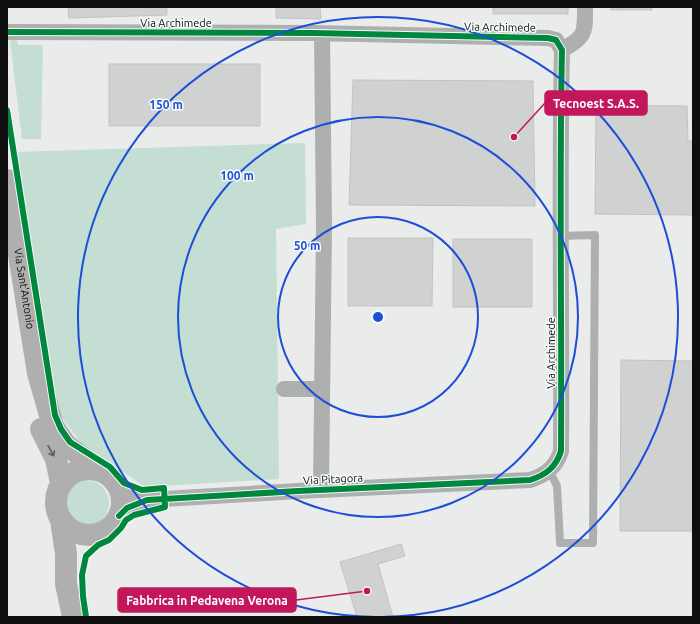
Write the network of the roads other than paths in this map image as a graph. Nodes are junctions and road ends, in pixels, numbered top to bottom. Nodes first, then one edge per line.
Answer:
1 (585, 7) edge
2 (7, 32) edge
3 (322, 34) junction
4 (562, 50) junction
5 (7, 180) edge
6 (560, 236) junction
7 (38, 373) junction
8 (284, 389) dead end
9 (322, 389) junction
10 (549, 470) junction
11 (101, 471) junction
12 (61, 483) junction
13 (118, 486) junction
14 (321, 490) junction
15 (147, 500) junction
16 (119, 516) junction
17 (61, 520) junction
18 (102, 532) junction
19 (73, 617) edge

1 - 4 street
2 - 3 street, Via Archimede
3 - 4 street, Via Archimede
3 - 9 street
4 - 6 street, Via Archimede
5 - 7 main road, Via Sant'Antonio
6 - 10 street, Via Archimede
6 - 10 lane
7 - 11 main road, Via Sant'Antonio
7 -> 12 main road, Via Sant'Antonio
8 - 9 street
9 - 14 street
10 - 14 street, Via Pitagora
11 - 12 main road
11 - 13 main road, Via Sant'Antonio
12 - 17 main road, Via Sant'Antonio
13 - 15 street, Via Pitagora
13 - 16 main road
14 - 15 street, Via Pitagora
15 - 16 street, Via Pitagora
16 - 18 main road, Via Sant'Antonio
17 - 18 main road
17 - 19 main road, Via Sant'Antonio
18 - 19 main road, Via Sant'Antonio

